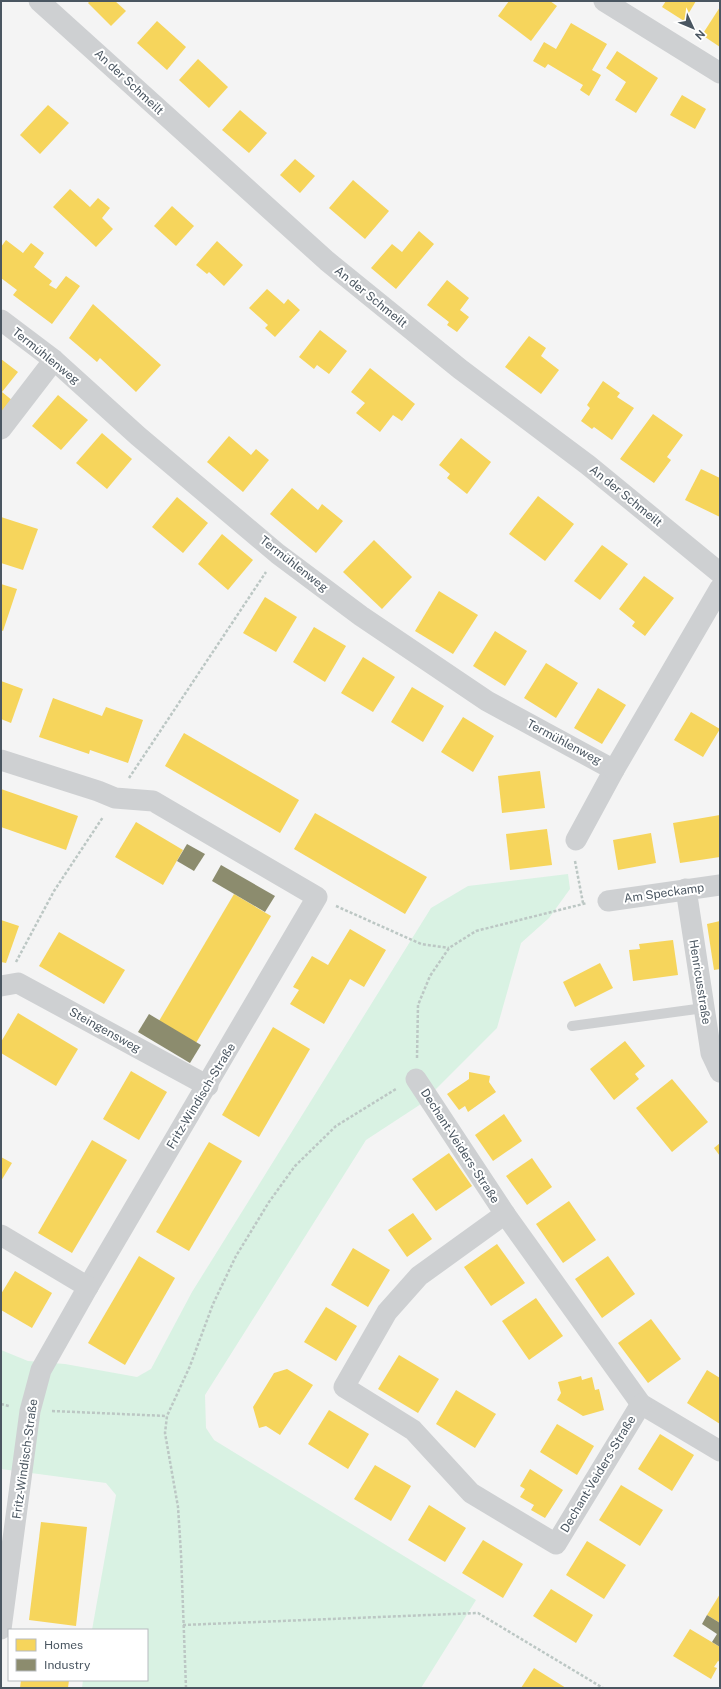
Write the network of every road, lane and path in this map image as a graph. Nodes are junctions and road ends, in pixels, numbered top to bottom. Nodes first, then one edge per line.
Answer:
1 (39, 1) edge
2 (604, 1) edge
3 (720, 73) edge
4 (1, 320) edge
5 (54, 360) junction
6 (1, 429) edge
7 (278, 554) junction
8 (720, 573) edge
9 (720, 588) edge
10 (1, 760) edge
11 (614, 770) junction
12 (115, 798) junction
13 (576, 840) joint
14 (720, 885) edge
15 (686, 889) junction
16 (317, 897) junction
17 (608, 901) joint
18 (583, 903) junction
19 (449, 948) junction
20 (2, 985) edge
21 (704, 1008) junction
22 (572, 1026) dead end
23 (720, 1072) edge
24 (416, 1079) junction
25 (208, 1086) junction
26 (505, 1214) junction
27 (1, 1235) edge
28 (88, 1287) junction
29 (1, 1404) edge
30 (641, 1404) junction
31 (30, 1410) junction
32 (167, 1416) junction
33 (720, 1451) edge
34 (4, 1585) edge
35 (183, 1625) junction
36 (1, 1629) edge
37 (186, 1688) edge
38 (603, 1688) edge

1 - 8 street, An der Schmeilt
2 - 3 street
4 - 5 street, Termühlenweg
5 - 6 street
5 - 7 street, Termühlenweg
7 - 11 street, Termühlenweg
7 - 12 path
9 - 11 street, Termühlenweg
10 - 12 street
11 - 13 street, Termühlenweg
12 - 16 street
12 - 20 path
13 - 18 path
14 - 15 street, Am Speckamp
15 - 17 street, Am Speckamp
15 - 21 street, Henricusstraße
16 - 19 path
16 - 25 street, Fritz-Windisch-Straße
17 - 18 path
18 - 19 path
19 - 24 path
20 - 25 street, Steingensweg
21 - 22 lane
21 - 23 street, Henricusstraße
24 - 26 street, Dechant-Veiders-Straße
24 - 32 path
25 - 28 street, Fritz-Windisch-Straße
26 - 30 street, Dechant-Veiders-Straße
26 - 30 street, Dechant-Veiders-Straße
27 - 28 street
28 - 31 street, Fritz-Windisch-Straße
29 - 31 path
30 - 33 street, Dechant-Veiders-Straße
31 - 32 path
31 - 34 street, Fritz-Windisch-Straße
32 - 35 path
34 - 36 street, Fritz-Windisch-Straße
35 - 37 path
35 - 38 path

